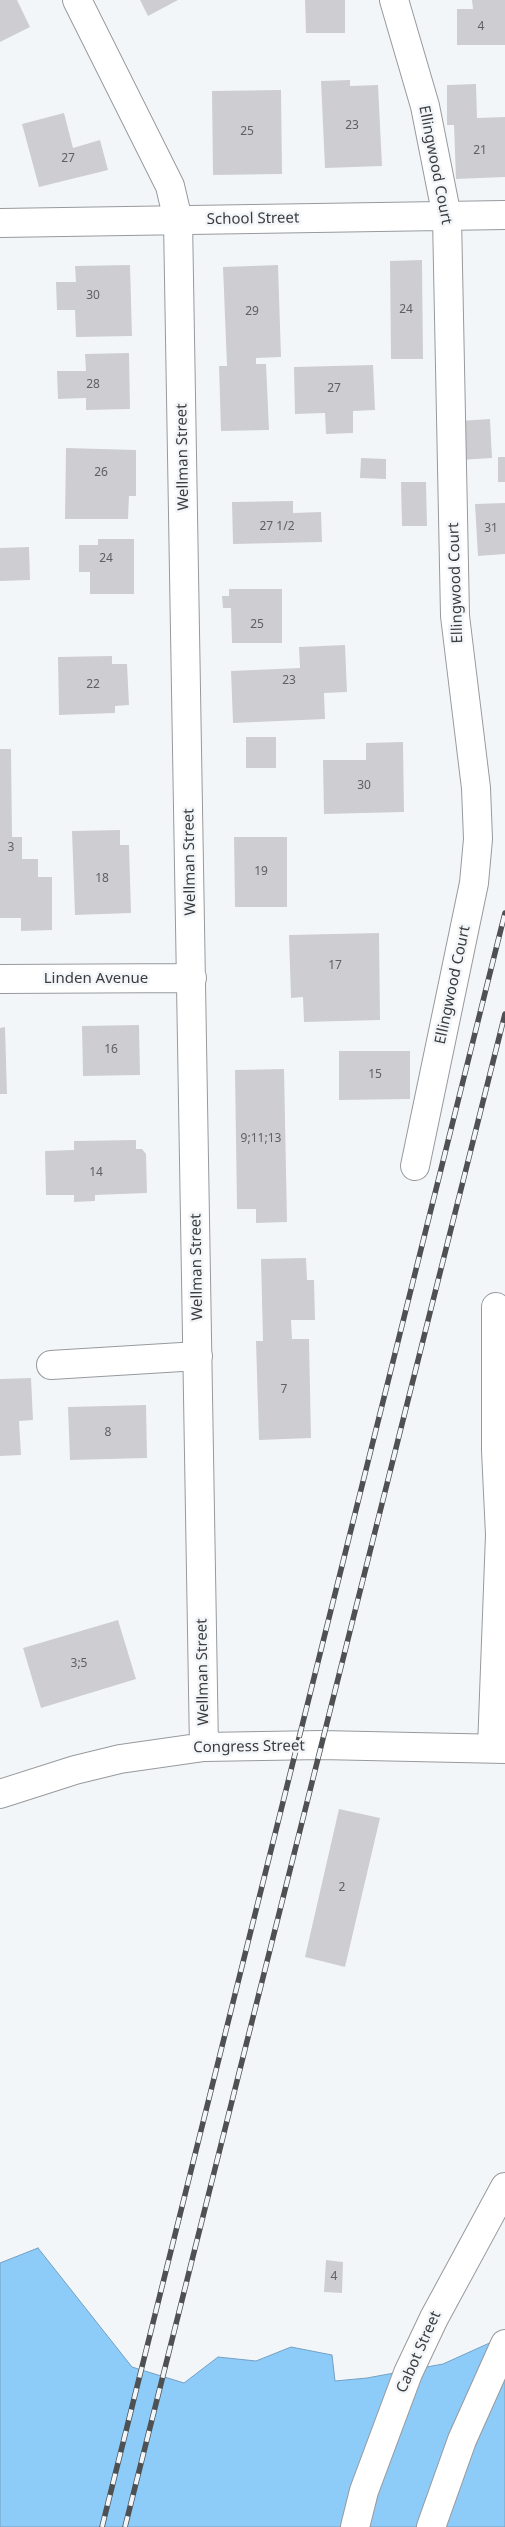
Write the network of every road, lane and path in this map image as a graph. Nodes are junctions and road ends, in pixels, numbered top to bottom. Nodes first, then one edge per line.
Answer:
1 (77, 0) edge
2 (394, 0) edge
3 (505, 215) edge
4 (448, 217) junction
5 (178, 220) junction
6 (0, 223) edge
7 (192, 978) junction
8 (0, 979) edge
9 (415, 1166) dead end
10 (496, 1307) dead end
11 (198, 1356) junction
12 (51, 1365) dead end
13 (204, 1746) junction
14 (498, 1749) edge
15 (0, 1794) edge
16 (505, 2187) edge
17 (505, 2344) edge
18 (355, 2527) edge
19 (431, 2527) edge

1 - 5 main road, Wellman Street
2 - 4 main road, Ellingwood Court
3 - 4 main road, School Street
4 - 5 main road, School Street
4 - 9 main road, Ellingwood Court
5 - 6 main road, School Street
5 - 7 main road, Wellman Street
7 - 8 main road, Linden Avenue
7 - 11 main road, Wellman Street
10 - 14 main road
11 - 12 main road
11 - 13 main road, Wellman Street
13 - 14 main road, Congress Street
13 - 15 main road, Congress Street
16 - 18 main road, Cabot Street
17 - 19 main road

